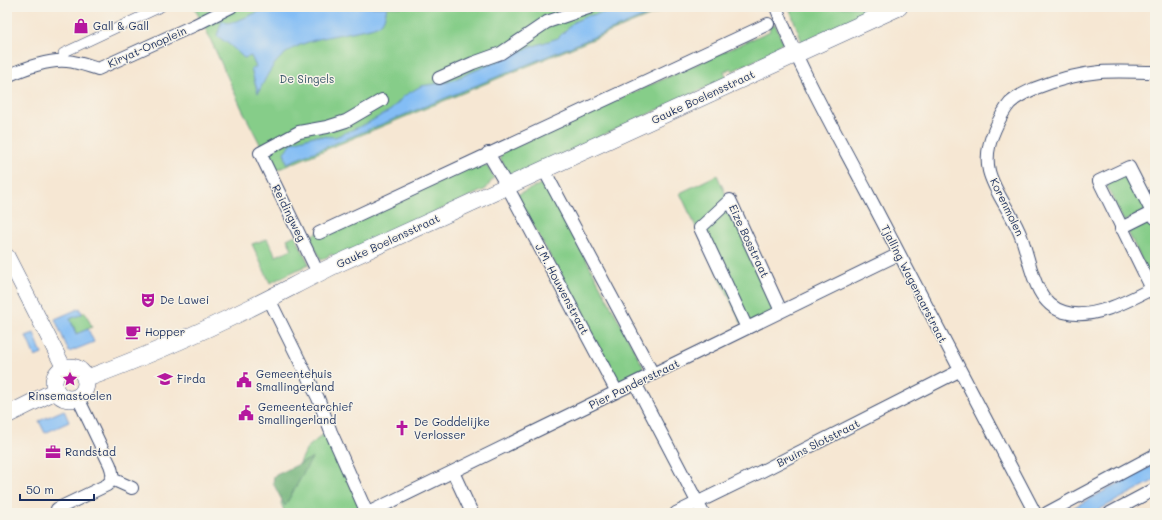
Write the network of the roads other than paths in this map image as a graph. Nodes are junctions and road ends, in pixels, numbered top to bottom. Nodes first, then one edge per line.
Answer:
1 (161, 7) edge
2 (231, 7) edge
3 (592, 7) edge
4 (776, 7) edge
5 (899, 7) edge
6 (768, 24) dead end
7 (63, 53) dead end
8 (796, 54) junction
9 (1155, 72) edge
10 (7, 76) edge
11 (439, 78) dead end
12 (382, 100) dead end
13 (488, 153) junction
14 (544, 170) junction
15 (507, 186) junction
16 (1154, 214) edge
17 (1121, 228) junction
18 (318, 233) dead end
19 (899, 254) junction
20 (7, 256) edge
21 (318, 273) junction
22 (1154, 290) edge
23 (269, 298) junction
24 (781, 312) junction
25 (747, 328) junction
26 (64, 368) junction
27 (959, 371) junction
28 (653, 374) junction
29 (85, 379) junction
30 (635, 383) junction
31 (55, 391) junction
32 (617, 392) junction
33 (78, 398) junction
34 (7, 415) edge
35 (1155, 455) edge
36 (453, 472) junction
37 (112, 479) junction
38 (132, 488) dead end
39 (1155, 489) edge
40 (700, 508) edge
41 (58, 511) edge
42 (368, 513) edge
43 (472, 513) edge
44 (676, 513) edge
45 (1035, 513) edge
46 (1047, 513) edge
47 (1110, 513) edge

1 - 7 street
2 - 10 street, Kiryat-Onoplein
3 - 11 street
4 - 8 street, Tjalling Wagenaarstraat
5 - 8 main road, Gauke Boelensstraat
6 - 13 street
8 - 14 main road, Gauke Boelensstraat
8 - 19 street, Tjalling Wagenaarstraat
9 - 22 street, Korenmolen
12 - 21 street, Reidingweg
13 - 15 street
13 - 18 street
14 - 15 main road, Gauke Boelensstraat
14 - 28 street
15 - 21 main road, Gauke Boelensstraat
15 - 32 street, J.M. Houwenstraat
16 - 17 street
16 - 17 street
17 - 22 street
19 - 24 street, Pier Panderstraat
19 - 27 street, Tjalling Wagenaarstraat
20 - 26 street
21 - 23 main road, Gauke Boelensstraat
23 - 29 main road, Gauke Boelensstraat
23 - 42 street
24 - 25 street, Pier Panderstraat
24 - 25 street, Eize Bosstraat
25 - 28 street, Pier Panderstraat
26 - 29 main road
26 - 31 main road
27 - 40 street, Bruins Slotstraat
27 - 45 street, Tjalling Wagenaarstraat
28 - 30 street, Pier Panderstraat
29 - 33 main road
30 - 32 street, Pier Panderstraat
30 - 40 street
31 - 33 main road
31 - 34 main road
32 - 36 street, Pier Panderstraat
33 - 37 street
35 - 46 street
36 - 42 street, Pier Panderstraat
36 - 43 street
37 - 38 street
37 - 41 street
39 - 47 street
40 - 44 street, Bruins Slotstraat

